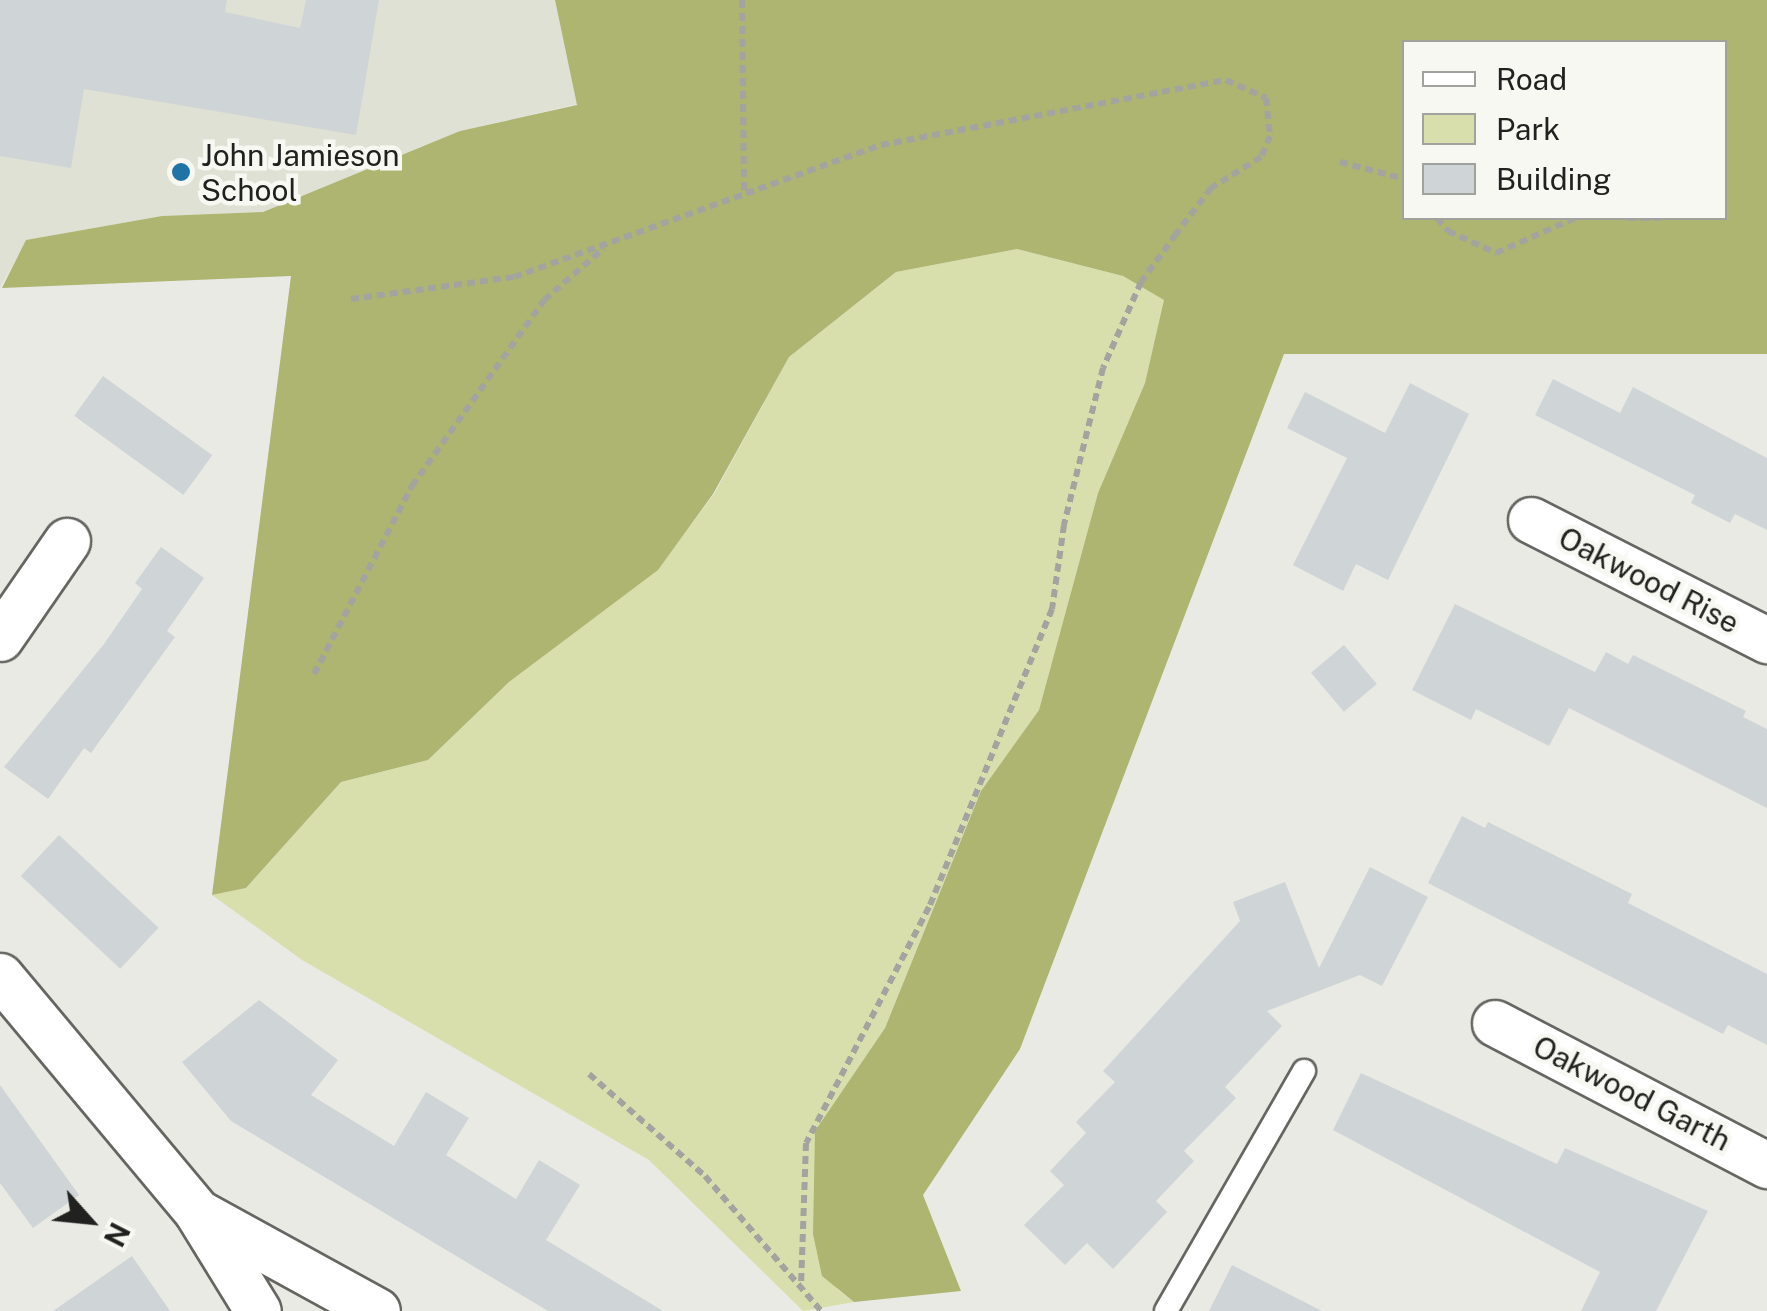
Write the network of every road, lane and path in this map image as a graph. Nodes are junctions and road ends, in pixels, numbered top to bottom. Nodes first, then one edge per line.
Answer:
1 (742, 0) edge
2 (1340, 162) dead end
3 (1402, 178) edge
4 (744, 195) junction
5 (1439, 220) edge
6 (1570, 220) edge
7 (609, 244) junction
8 (351, 298) dead end
9 (1531, 520) dead end
10 (67, 541) dead end
11 (0, 638) edge
12 (1767, 640) edge
13 (314, 674) dead end
14 (0, 976) edge
15 (1495, 1023) dead end
16 (1304, 1071) dead end
17 (589, 1074) dead end
18 (1767, 1165) edge
19 (197, 1212) junction
20 (801, 1288) junction
21 (258, 1311) edge
22 (377, 1311) edge
23 (820, 1311) edge
24 (1166, 1311) edge

1 - 4 path
2 - 3 path
4 - 7 path
4 - 20 path
5 - 6 path
7 - 8 path
7 - 13 path
9 - 12 street, Oakwood Rise
10 - 11 street
14 - 19 street
15 - 18 street, Oakwood Garth
16 - 24 lane
17 - 20 path
19 - 21 street
19 - 22 street
20 - 23 path

